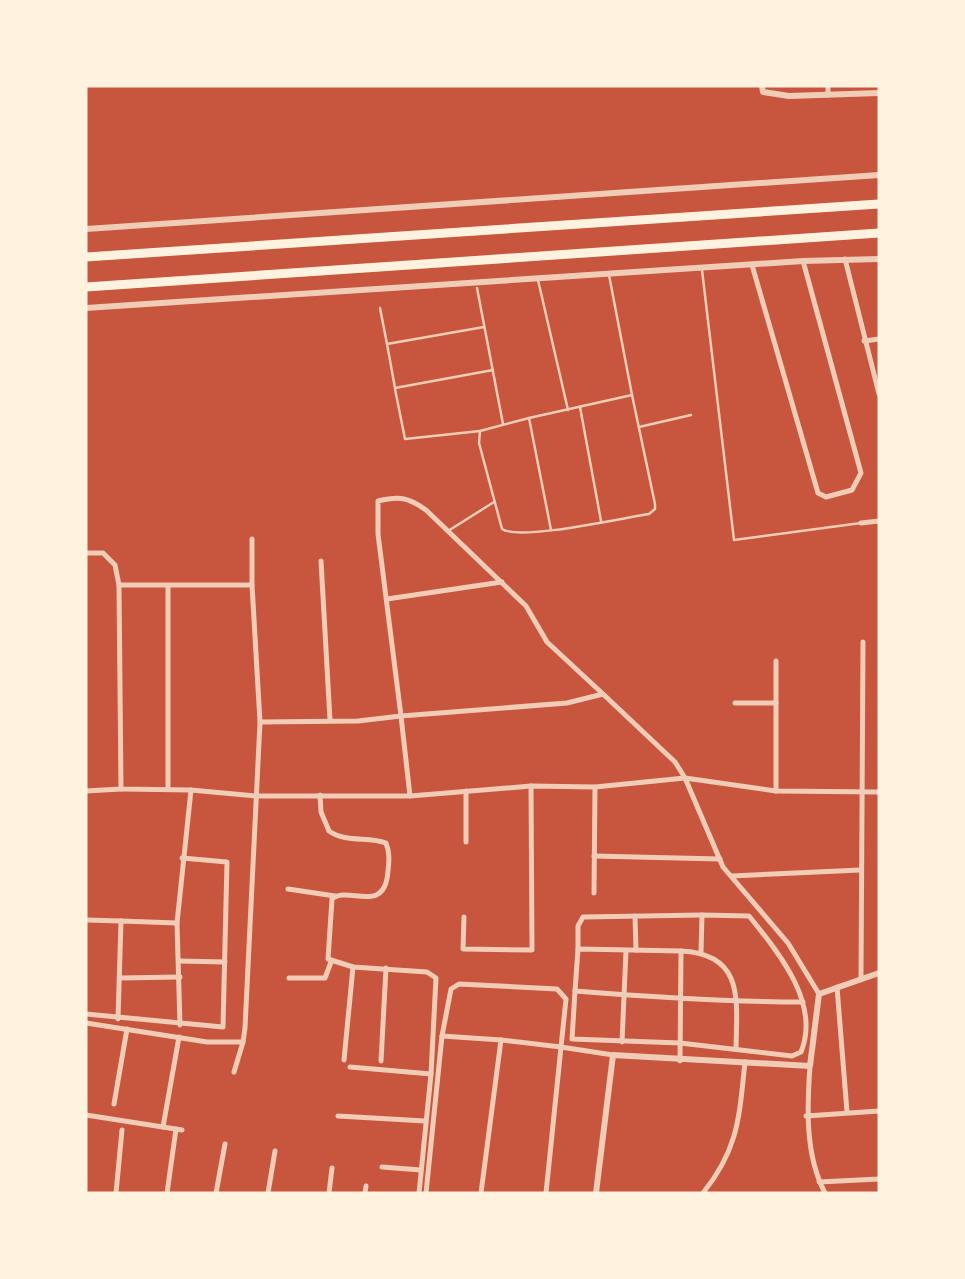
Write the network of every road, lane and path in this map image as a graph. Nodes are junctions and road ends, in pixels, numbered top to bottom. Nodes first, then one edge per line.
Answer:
1 (762, 86) edge
2 (828, 86) edge
3 (879, 93) edge
4 (828, 95) junction
5 (879, 175) edge
6 (879, 204) edge
7 (86, 229) edge
8 (879, 233) edge
9 (86, 257) edge
10 (845, 259) junction
11 (879, 259) edge
12 (803, 261) junction
13 (752, 265) junction
14 (702, 270) junction
15 (609, 275) junction
16 (537, 279) junction
17 (86, 287) edge
18 (477, 288) dead end
19 (86, 308) edge
20 (380, 308) dead end
21 (484, 327) junction
22 (879, 339) edge
23 (864, 341) junction
24 (387, 344) junction
25 (492, 370) junction
26 (395, 388) junction
27 (879, 394) edge
28 (632, 395) junction
29 (580, 407) junction
30 (568, 410) junction
31 (691, 415) dead end
32 (529, 418) junction
33 (503, 424) junction
34 (639, 427) junction
35 (480, 430) junction
36 (494, 502) junction
37 (879, 521) edge
38 (601, 522) junction
39 (860, 523) joint
40 (551, 530) junction
41 (448, 531) junction
42 (252, 539) dead end
43 (86, 553) edge
44 (321, 561) dead end
45 (502, 582) junction
46 (119, 585) junction
47 (252, 585) junction
48 (168, 587) junction
49 (387, 599) junction
50 (863, 642) dead end
51 (776, 661) dead end
52 (603, 694) junction
53 (735, 703) dead end
54 (776, 703) junction
55 (401, 716) junction
56 (330, 720) junction
57 (260, 722) junction
58 (685, 778) junction
59 (530, 786) junction
60 (595, 787) junction
61 (121, 789) junction
62 (168, 789) junction
63 (191, 790) junction
64 (86, 791) edge
65 (466, 791) junction
66 (776, 791) junction
67 (863, 792) junction
68 (879, 792) edge
69 (320, 795) junction
70 (256, 796) junction
71 (410, 796) junction
72 (466, 842) dead end
73 (594, 856) junction
74 (182, 858) junction
75 (720, 859) junction
76 (860, 870) junction
77 (731, 876) junction
78 (288, 889) dead end
79 (594, 893) dead end
80 (335, 895) junction
81 (702, 915) junction
82 (635, 916) junction
83 (464, 917) dead end
84 (86, 920) edge
85 (121, 921) junction
86 (177, 923) junction
87 (578, 949) junction
88 (636, 950) junction
89 (626, 951) junction
90 (681, 951) junction
91 (701, 952) junction
92 (179, 961) junction
93 (225, 962) junction
94 (331, 962) junction
95 (353, 967) junction
96 (386, 968) junction
97 (879, 973) edge
98 (180, 977) junction
99 (861, 977) junction
100 (120, 978) junction
101 (289, 978) dead end
102 (837, 987) junction
103 (575, 991) junction
104 (625, 995) junction
105 (818, 995) junction
106 (681, 998) junction
107 (737, 1002) junction
108 (803, 1002) junction
109 (86, 1014) edge
110 (118, 1019) junction
111 (86, 1023) edge
112 (180, 1025) junction
113 (127, 1028) junction
114 (442, 1036) junction
115 (179, 1037) junction
116 (501, 1040) junction
117 (243, 1042) junction
118 (622, 1042) junction
119 (680, 1043) junction
120 (561, 1047) junction
121 (736, 1048) junction
122 (613, 1055) junction
123 (344, 1060) dead end
124 (381, 1061) dead end
125 (680, 1061) junction
126 (745, 1062) junction
127 (810, 1066) junction
128 (350, 1067) dead end
129 (234, 1072) dead end
130 (431, 1074) junction
131 (114, 1104) dead end
132 (879, 1111) edge
133 (847, 1112) junction
134 (86, 1115) edge
135 (338, 1116) dead end
136 (806, 1116) junction
137 (425, 1121) junction
138 (163, 1127) junction
139 (122, 1130) dead end
140 (225, 1144) dead end
141 (275, 1151) dead end
142 (382, 1167) dead end
143 (332, 1168) dead end
144 (421, 1170) junction
145 (879, 1179) edge
146 (819, 1182) junction
147 (366, 1185) dead end
148 (116, 1193) edge
149 (167, 1193) edge
150 (216, 1193) edge
151 (268, 1193) edge
152 (329, 1193) edge
153 (365, 1193) edge
154 (419, 1193) edge
155 (426, 1193) edge
156 (481, 1193) edge
157 (545, 1193) edge
158 (596, 1193) edge
159 (703, 1193) edge
160 (825, 1193) edge

1 - 4 street
2 - 4 street
3 - 4 street
5 - 7 street
6 - 9 highway
8 - 17 highway
10 - 11 street
10 - 12 street
10 - 23 street
12 - 13 street
12 - 13 street
13 - 14 street
14 - 15 street
14 - 39 lane
15 - 16 street
15 - 28 lane
16 - 19 street
16 - 30 lane
18 - 21 lane
20 - 24 lane
21 - 24 lane
21 - 25 lane
22 - 23 street
23 - 27 street
24 - 26 lane
25 - 26 lane
25 - 33 lane
26 - 35 lane
28 - 29 lane
28 - 34 lane
29 - 30 lane
29 - 38 lane
30 - 32 lane
31 - 34 lane
32 - 33 lane
32 - 40 lane
33 - 35 lane
34 - 38 lane
35 - 36 lane
36 - 40 lane
36 - 41 lane
37 - 39 street
38 - 40 lane
41 - 45 street
41 - 49 street
42 - 47 street
43 - 46 street
44 - 56 street
45 - 49 street
45 - 52 street
46 - 48 street
46 - 61 street
47 - 48 street
47 - 57 street
48 - 62 street
49 - 55 street
50 - 67 street
51 - 54 street
52 - 55 street
52 - 58 street
53 - 54 street
54 - 66 street
55 - 56 street
55 - 71 street
56 - 57 street
57 - 70 street
58 - 60 street
58 - 66 street
58 - 75 street
59 - 60 street
59 - 65 street
59 - 83 street
60 - 73 street
61 - 62 street
61 - 64 street
62 - 63 street
63 - 70 street
63 - 74 street
65 - 71 street
65 - 72 street
66 - 67 street
67 - 68 street
67 - 76 street
69 - 70 street
69 - 71 street
69 - 80 street
70 - 117 street
73 - 75 street
73 - 79 street
74 - 86 street
74 - 93 street
75 - 77 street
76 - 77 street
76 - 99 street
77 - 105 street
78 - 80 street
80 - 94 street
81 - 82 street
81 - 91 street
81 - 108 street
82 - 87 street
82 - 88 street
84 - 85 street
85 - 86 street
85 - 100 street
86 - 92 street
87 - 89 street
87 - 103 street
88 - 89 street
88 - 90 street
89 - 104 street
90 - 91 street
90 - 106 street
91 - 107 street
92 - 93 street
92 - 98 street
93 - 112 street
94 - 95 street
94 - 101 street
95 - 96 street
95 - 123 street
96 - 124 street
96 - 130 street
97 - 99 street
98 - 100 street
98 - 112 street
99 - 102 street
100 - 110 street
102 - 105 street
102 - 133 street
103 - 104 street
103 - 118 street
104 - 106 street
104 - 118 street
105 - 127 street
106 - 107 street
106 - 119 street
107 - 108 street
107 - 121 street
108 - 121 street
109 - 110 street
110 - 112 street
111 - 113 street
113 - 115 street
113 - 131 street
114 - 116 street
114 - 120 street
114 - 155 street
115 - 117 street
115 - 138 street
116 - 120 street
116 - 156 street
117 - 129 street
118 - 119 street
119 - 121 street
119 - 125 street
120 - 122 street
120 - 157 street
122 - 125 street
122 - 158 street
125 - 126 street
126 - 127 street
126 - 159 street
127 - 136 street
128 - 130 street
130 - 137 street
132 - 133 street
133 - 136 street
134 - 138 street
135 - 137 street
136 - 146 street
137 - 144 street
138 - 149 street
139 - 148 street
140 - 150 street
141 - 151 street
142 - 144 street
143 - 152 street
144 - 154 street
145 - 146 street
146 - 160 street
147 - 153 street

